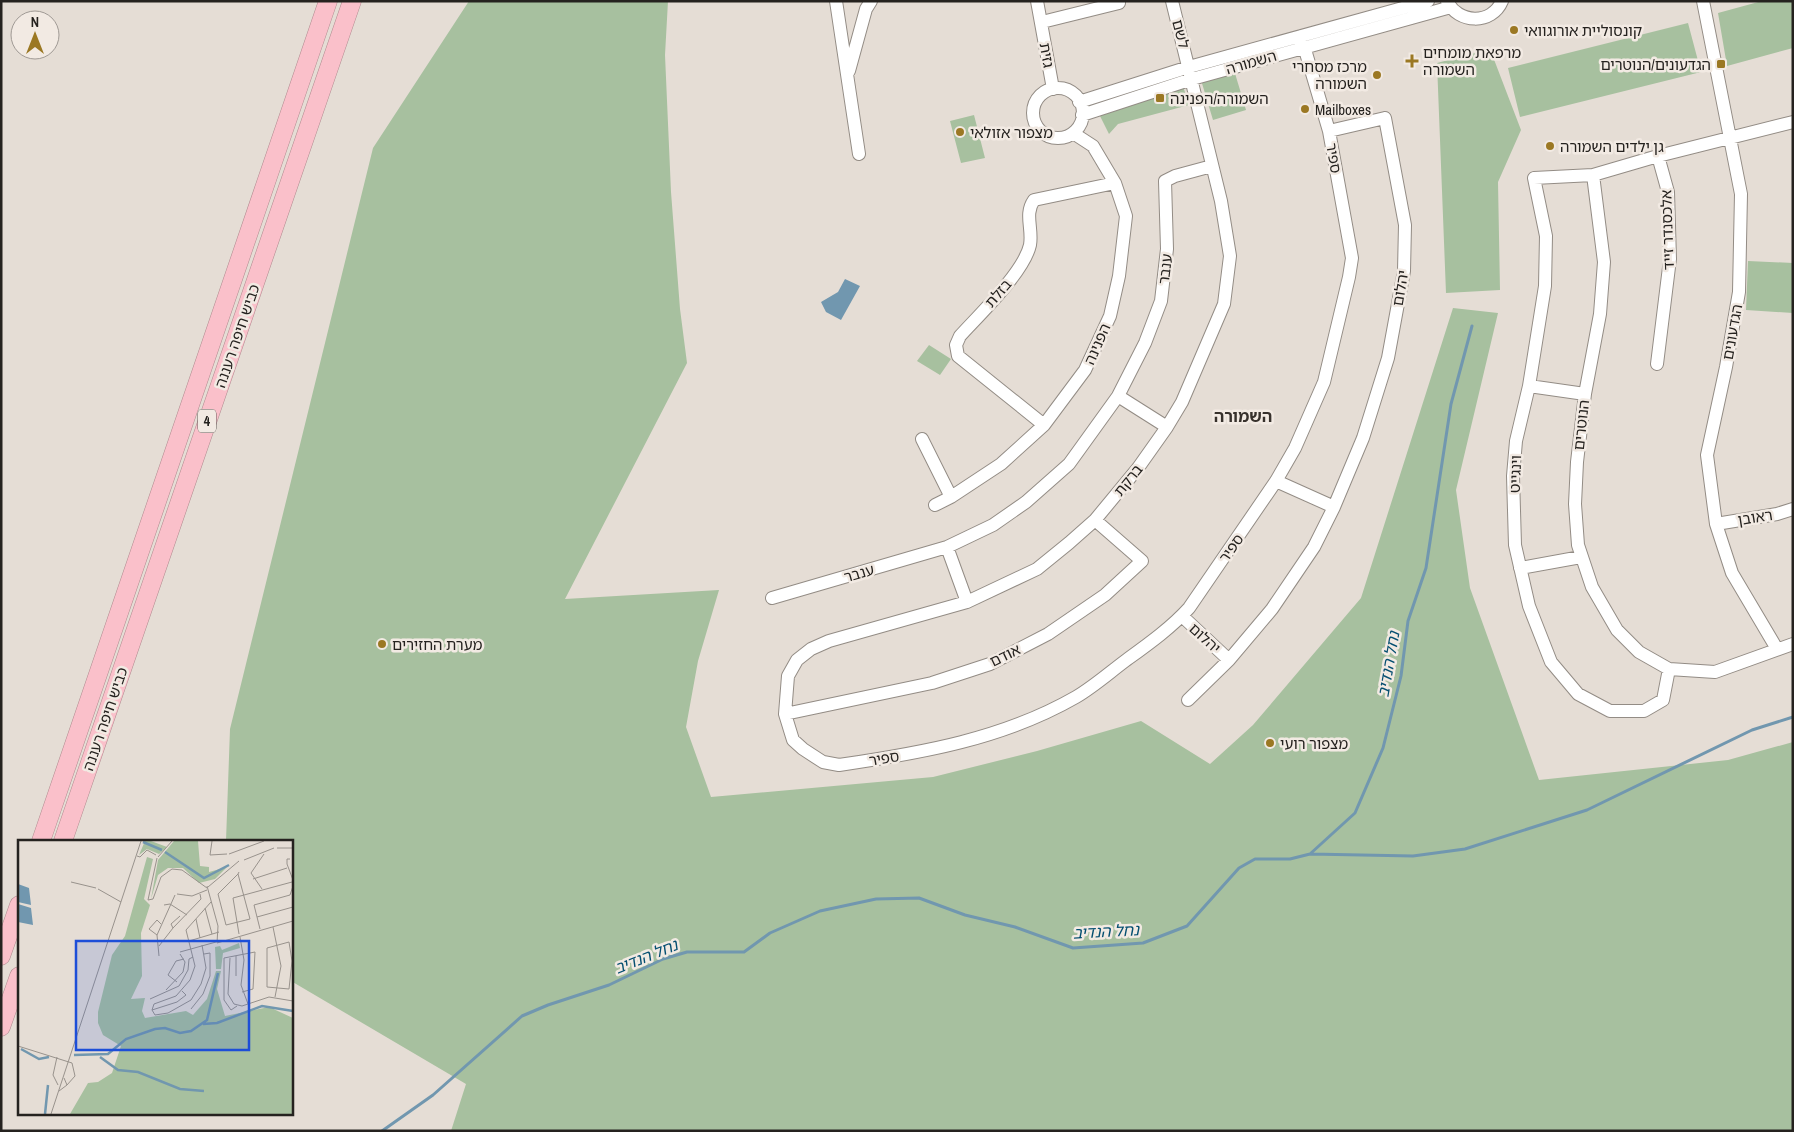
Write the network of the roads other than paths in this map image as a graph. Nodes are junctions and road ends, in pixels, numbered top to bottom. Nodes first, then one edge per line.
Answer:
1 (328, 1) edge
2 (352, 1) edge
3 (836, 1) edge
4 (871, 1) edge
5 (1037, 1) edge
6 (1118, 1) edge
7 (1172, 1) edge
8 (1428, 1) edge
9 (1502, 1) edge
10 (1704, 1) edge
11 (1449, 4) edge
12 (1094, 5) edge
13 (1042, 22) junction
14 (1303, 41) junction
15 (1191, 73) junction
16 (848, 76) junction
17 (1053, 89) junction
18 (1079, 102) junction
19 (1082, 115) junction
20 (1793, 122) edge
21 (1329, 131) junction
22 (1073, 133) junction
23 (1729, 138) junction
24 (860, 154) dead end
25 (1658, 156) junction
26 (1212, 166) junction
27 (1593, 175) junction
28 (1115, 183) junction
29 (1657, 364) dead end
30 (1529, 386) junction
31 (1585, 394) junction
32 (1118, 396) junction
33 (1044, 425) junction
34 (1167, 428) junction
35 (922, 440) dead end
36 (1276, 481) junction
37 (951, 497) junction
38 (935, 505) dead end
39 (1334, 507) junction
40 (1793, 509) edge
41 (1096, 520) junction
42 (1716, 524) junction
43 (948, 547) junction
44 (1581, 557) junction
45 (1520, 568) junction
46 (772, 598) dead end
47 (967, 602) junction
48 (1182, 616) junction
49 (1793, 644) edge
50 (1777, 649) junction
51 (1229, 660) junction
52 (1669, 669) junction
53 (1188, 700) dead end
54 (785, 714) junction
55 (41, 840) edge
56 (63, 840) edge
57 (18, 908) edge
58 (1, 956) edge
59 (18, 979) edge
60 (1, 1027) edge

1 - 55 highway, כביש חיפה רעננה / 4
2 - 56 highway, כביש חיפה רעננה / 4
3 - 16 street
4 - 16 street
5 - 13 street, גזית
6 - 12 street, גזית
7 - 15 street, לשם
8 - 14 street, השמורה
9 - 11 street
10 - 23 street, הגדעונים
11 - 14 street, השמורה
12 - 13 street, גזית
13 - 17 street, גזית
14 - 15 street, השמורה
14 - 21 street, ספיר
15 - 18 street, השמורה
15 - 19 street, השמורה
15 - 26 street, ברקת
16 - 24 street
17 - 18 street
17 - 22 street
18 - 19 street
19 - 22 street
20 - 23 street
21 - 36 street, ספיר
21 - 39 street, יהלום
22 - 28 street, הפנינה
23 - 25 street
23 - 42 street, הגדעונים
25 - 27 street
25 - 29 street, אלכסנדר זייד
26 - 32 street, ענבר
26 - 34 street, ברקת
27 - 30 street, וינגייט
27 - 31 street, הנוטרים
28 - 33 street, הפנינה
28 - 33 street, בזלת
30 - 31 street
30 - 45 street, וינגייט
31 - 44 street, הנוטרים
32 - 34 street
32 - 43 street, ענבר
33 - 37 street, הפנינה
34 - 41 street, ברקת
35 - 37 street
36 - 39 street
36 - 48 street, ספיר
37 - 38 street, הפנינה
39 - 51 street, יהלום
40 - 42 street, ראובן
41 - 47 street, ברקת
41 - 54 street, אודם
42 - 50 street, הגדעונים
43 - 46 street, ענבר
43 - 47 street
44 - 45 street
44 - 52 street, הנוטרים
45 - 52 street, וינגייט
47 - 54 street, ברקת
48 - 51 street, יהלום
48 - 54 street, ספיר
49 - 50 street, הנוטרים
50 - 52 street, הנוטרים
51 - 53 street, יהלום
57 - 58 highway
59 - 60 highway

